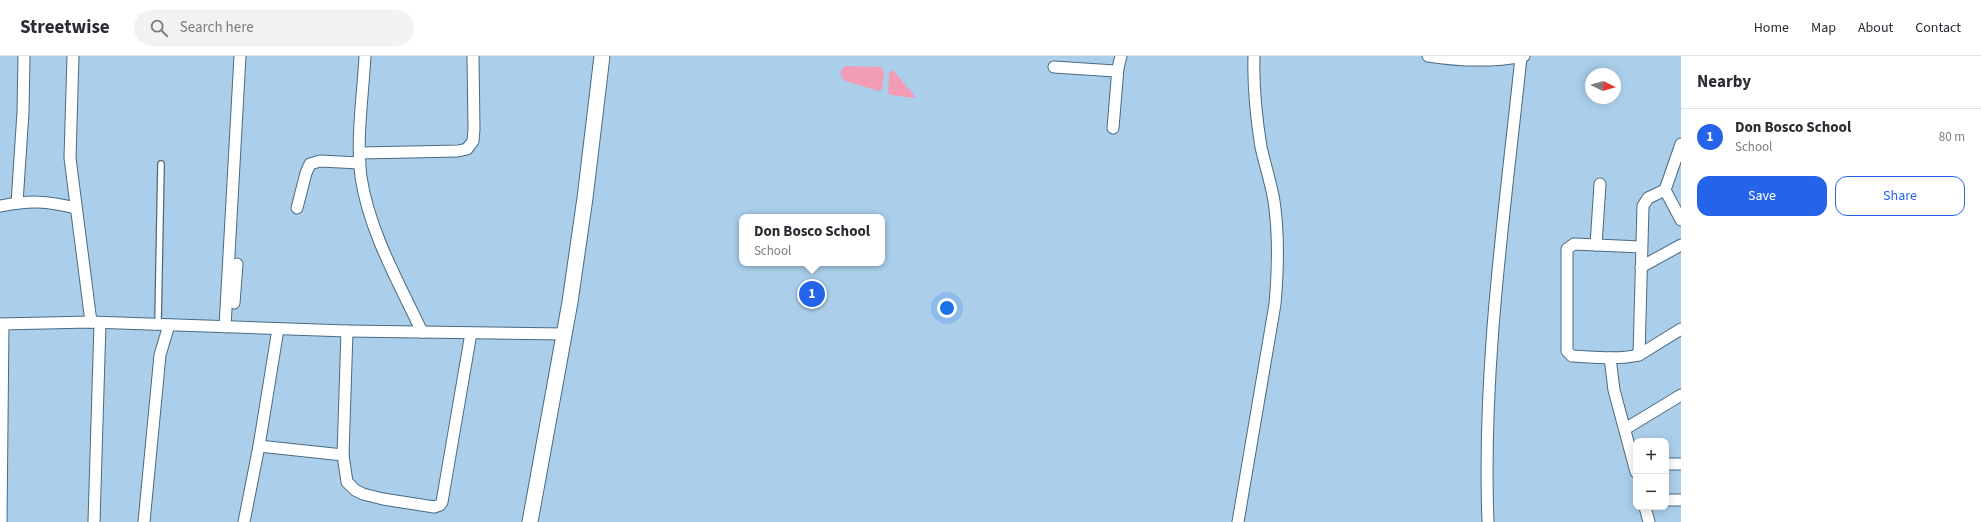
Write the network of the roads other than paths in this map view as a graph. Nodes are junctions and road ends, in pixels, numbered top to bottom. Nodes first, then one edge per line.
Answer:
1 (24, 56) edge
2 (73, 56) edge
3 (240, 56) edge
4 (365, 56) edge
5 (473, 56) edge
6 (602, 56) edge
7 (1121, 56) edge
8 (1254, 56) edge
9 (1428, 56) edge
10 (1521, 56) edge
11 (1524, 56) edge
12 (1054, 67) dead end
13 (1118, 68) junction
14 (1114, 128) dead end
15 (1681, 144) edge
16 (360, 158) junction
17 (161, 164) dead end
18 (1600, 184) dead end
19 (1665, 190) junction
20 (17, 203) junction
21 (0, 206) edge
22 (76, 208) junction
23 (297, 208) dead end
24 (1681, 220) edge
25 (1596, 245) junction
26 (1681, 245) edge
27 (1641, 246) junction
28 (237, 264) dead end
29 (1641, 267) junction
30 (95, 323) junction
31 (2, 324) edge
32 (164, 325) junction
33 (228, 327) junction
34 (278, 329) junction
35 (1681, 329) edge
36 (347, 331) junction
37 (422, 332) junction
38 (471, 333) junction
39 (565, 334) junction
40 (1638, 355) junction
41 (1610, 358) junction
42 (1681, 395) edge
43 (1625, 429) junction
44 (259, 446) junction
45 (343, 455) junction
46 (1633, 459) edge
47 (1669, 464) edge
48 (1681, 464) edge
49 (1669, 500) edge
50 (1681, 500) edge
51 (1645, 510) edge
52 (1, 522) edge
53 (94, 522) edge
54 (144, 522) edge
55 (244, 522) edge
56 (530, 522) edge
57 (1238, 522) edge
58 (1488, 522) edge
59 (1649, 522) edge

1 - 20 street
2 - 22 street
3 - 33 street
4 - 16 street
5 - 16 street
6 - 39 street
7 - 13 street
8 - 57 street
9 - 10 street
10 - 11 street
10 - 58 street
12 - 13 street
13 - 14 street
15 - 19 street
16 - 23 street
16 - 37 street
17 - 32 lane
18 - 25 street
19 - 24 street
19 - 27 street
20 - 21 street
20 - 22 street
22 - 30 street
25 - 27 street
25 - 41 street
26 - 29 street
27 - 29 street
28 - 33 street
29 - 40 street
30 - 31 street
30 - 32 street
30 - 53 street
31 - 52 street
32 - 33 street
32 - 54 street
33 - 34 street
34 - 36 street
34 - 44 street
35 - 40 street
36 - 37 street
36 - 45 street
37 - 38 street
38 - 39 street
38 - 45 street
39 - 56 street
40 - 41 street
41 - 43 street
42 - 43 street
43 - 46 street
44 - 45 street
44 - 55 street
47 - 48 street
49 - 50 street
51 - 59 street

